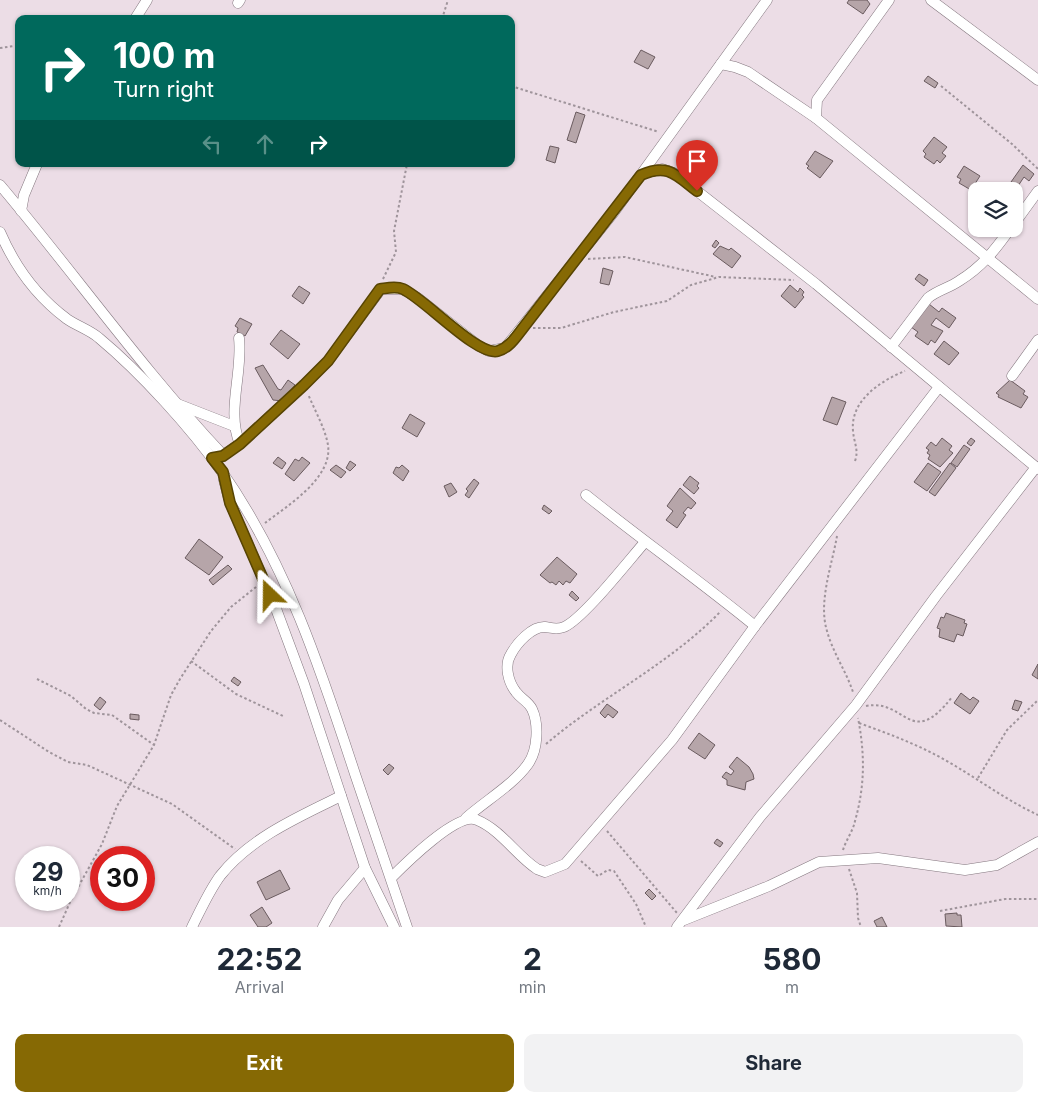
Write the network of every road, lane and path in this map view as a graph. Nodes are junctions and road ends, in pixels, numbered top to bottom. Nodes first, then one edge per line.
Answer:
1 (147, 0) edge
2 (448, 0) edge
3 (767, 0) edge
4 (889, 0) edge
5 (931, 0) edge
6 (138, 15) edge
7 (443, 15) edge
8 (14, 46) dead end
9 (0, 48) edge
10 (721, 64) junction
11 (1038, 80) edge
12 (941, 86) dead end
13 (515, 87) edge
14 (816, 118) junction
15 (670, 136) junction
16 (36, 167) edge
17 (407, 167) edge
18 (1038, 169) edge
19 (641, 175) junction
20 (0, 185) edge
21 (1038, 191) edge
22 (21, 211) junction
23 (1023, 212) edge
24 (0, 232) edge
25 (1004, 237) edge
26 (989, 259) junction
27 (577, 260) junction
28 (718, 277) junction
29 (796, 280) dead end
30 (380, 289) junction
31 (1038, 299) edge
32 (523, 328) junction
33 (239, 338) dead end
34 (1038, 340) edge
35 (891, 347) junction
36 (914, 368) junction
37 (1012, 376) dead end
38 (304, 385) junction
39 (939, 387) junction
40 (163, 402) junction
41 (175, 403) junction
42 (234, 426) junction
43 (240, 444) junction
44 (223, 456) junction
45 (212, 458) junction
46 (855, 461) dead end
47 (1037, 468) edge
48 (223, 472) junction
49 (586, 496) dead end
50 (256, 530) junction
51 (837, 536) dead end
52 (645, 542) junction
53 (265, 583) junction
54 (728, 604) junction
55 (755, 626) junction
56 (191, 661) junction
57 (37, 679) dead end
58 (952, 697) dead end
59 (1038, 700) edge
60 (856, 707) junction
61 (285, 717) dead end
62 (0, 720) edge
63 (859, 723) junction
64 (154, 745) junction
65 (545, 745) dead end
66 (977, 779) junction
67 (129, 785) junction
68 (341, 796) junction
69 (1038, 815) edge
70 (466, 818) junction
71 (600, 823) junction
72 (1038, 842) edge
73 (574, 854) junction
74 (242, 855) junction
75 (843, 860) junction
76 (365, 868) junction
77 (391, 878) junction
78 (1038, 899) edge
79 (940, 911) dead end
80 (680, 924) edge
81 (59, 927) edge
82 (192, 927) edge
83 (323, 927) edge
84 (394, 927) edge
85 (408, 927) edge
86 (646, 927) edge
87 (861, 927) edge

1 - 6 street
2 - 7 path
3 - 10 street
4 - 14 street
5 - 11 street
8 - 9 path
10 - 14 street
10 - 15 street
12 - 18 path
13 - 15 path
14 - 26 street
15 - 19 street
16 - 22 street
17 - 30 path
19 - 27 street
19 - 35 street
20 - 22 street
21 - 23 street
22 - 41 street
24 - 40 street
25 - 26 street
26 - 31 street
26 - 35 street
27 - 28 path
27 - 32 street
28 - 29 path
28 - 32 path
30 - 32 street
30 - 38 street
33 - 42 street
34 - 37 street
35 - 36 street
36 - 39 street
36 - 46 path
38 - 43 street
38 - 50 path
39 - 47 street
39 - 55 street
40 - 41 street
40 - 45 street
41 - 42 street
41 - 44 street
42 - 43 street
43 - 44 street
44 - 45 street
45 - 48 street
47 - 60 street
48 - 50 street
48 - 53 street
49 - 52 street
50 - 77 street
51 - 60 path
52 - 54 street
52 - 70 street
53 - 56 path
53 - 68 street
54 - 55 street
54 - 65 path
55 - 71 street
56 - 61 path
56 - 64 path
57 - 64 path
58 - 60 path
59 - 66 path
60 - 63 path
60 - 80 street
62 - 67 path
63 - 66 path
63 - 75 path
64 - 67 path
66 - 69 path
67 - 74 path
67 - 81 path
68 - 74 street
68 - 76 street
70 - 73 street
70 - 77 street
71 - 73 street
71 - 80 path
72 - 75 street
73 - 86 path
74 - 82 street
75 - 80 street
75 - 87 path
76 - 83 street
76 - 84 street
77 - 85 street
78 - 79 path

